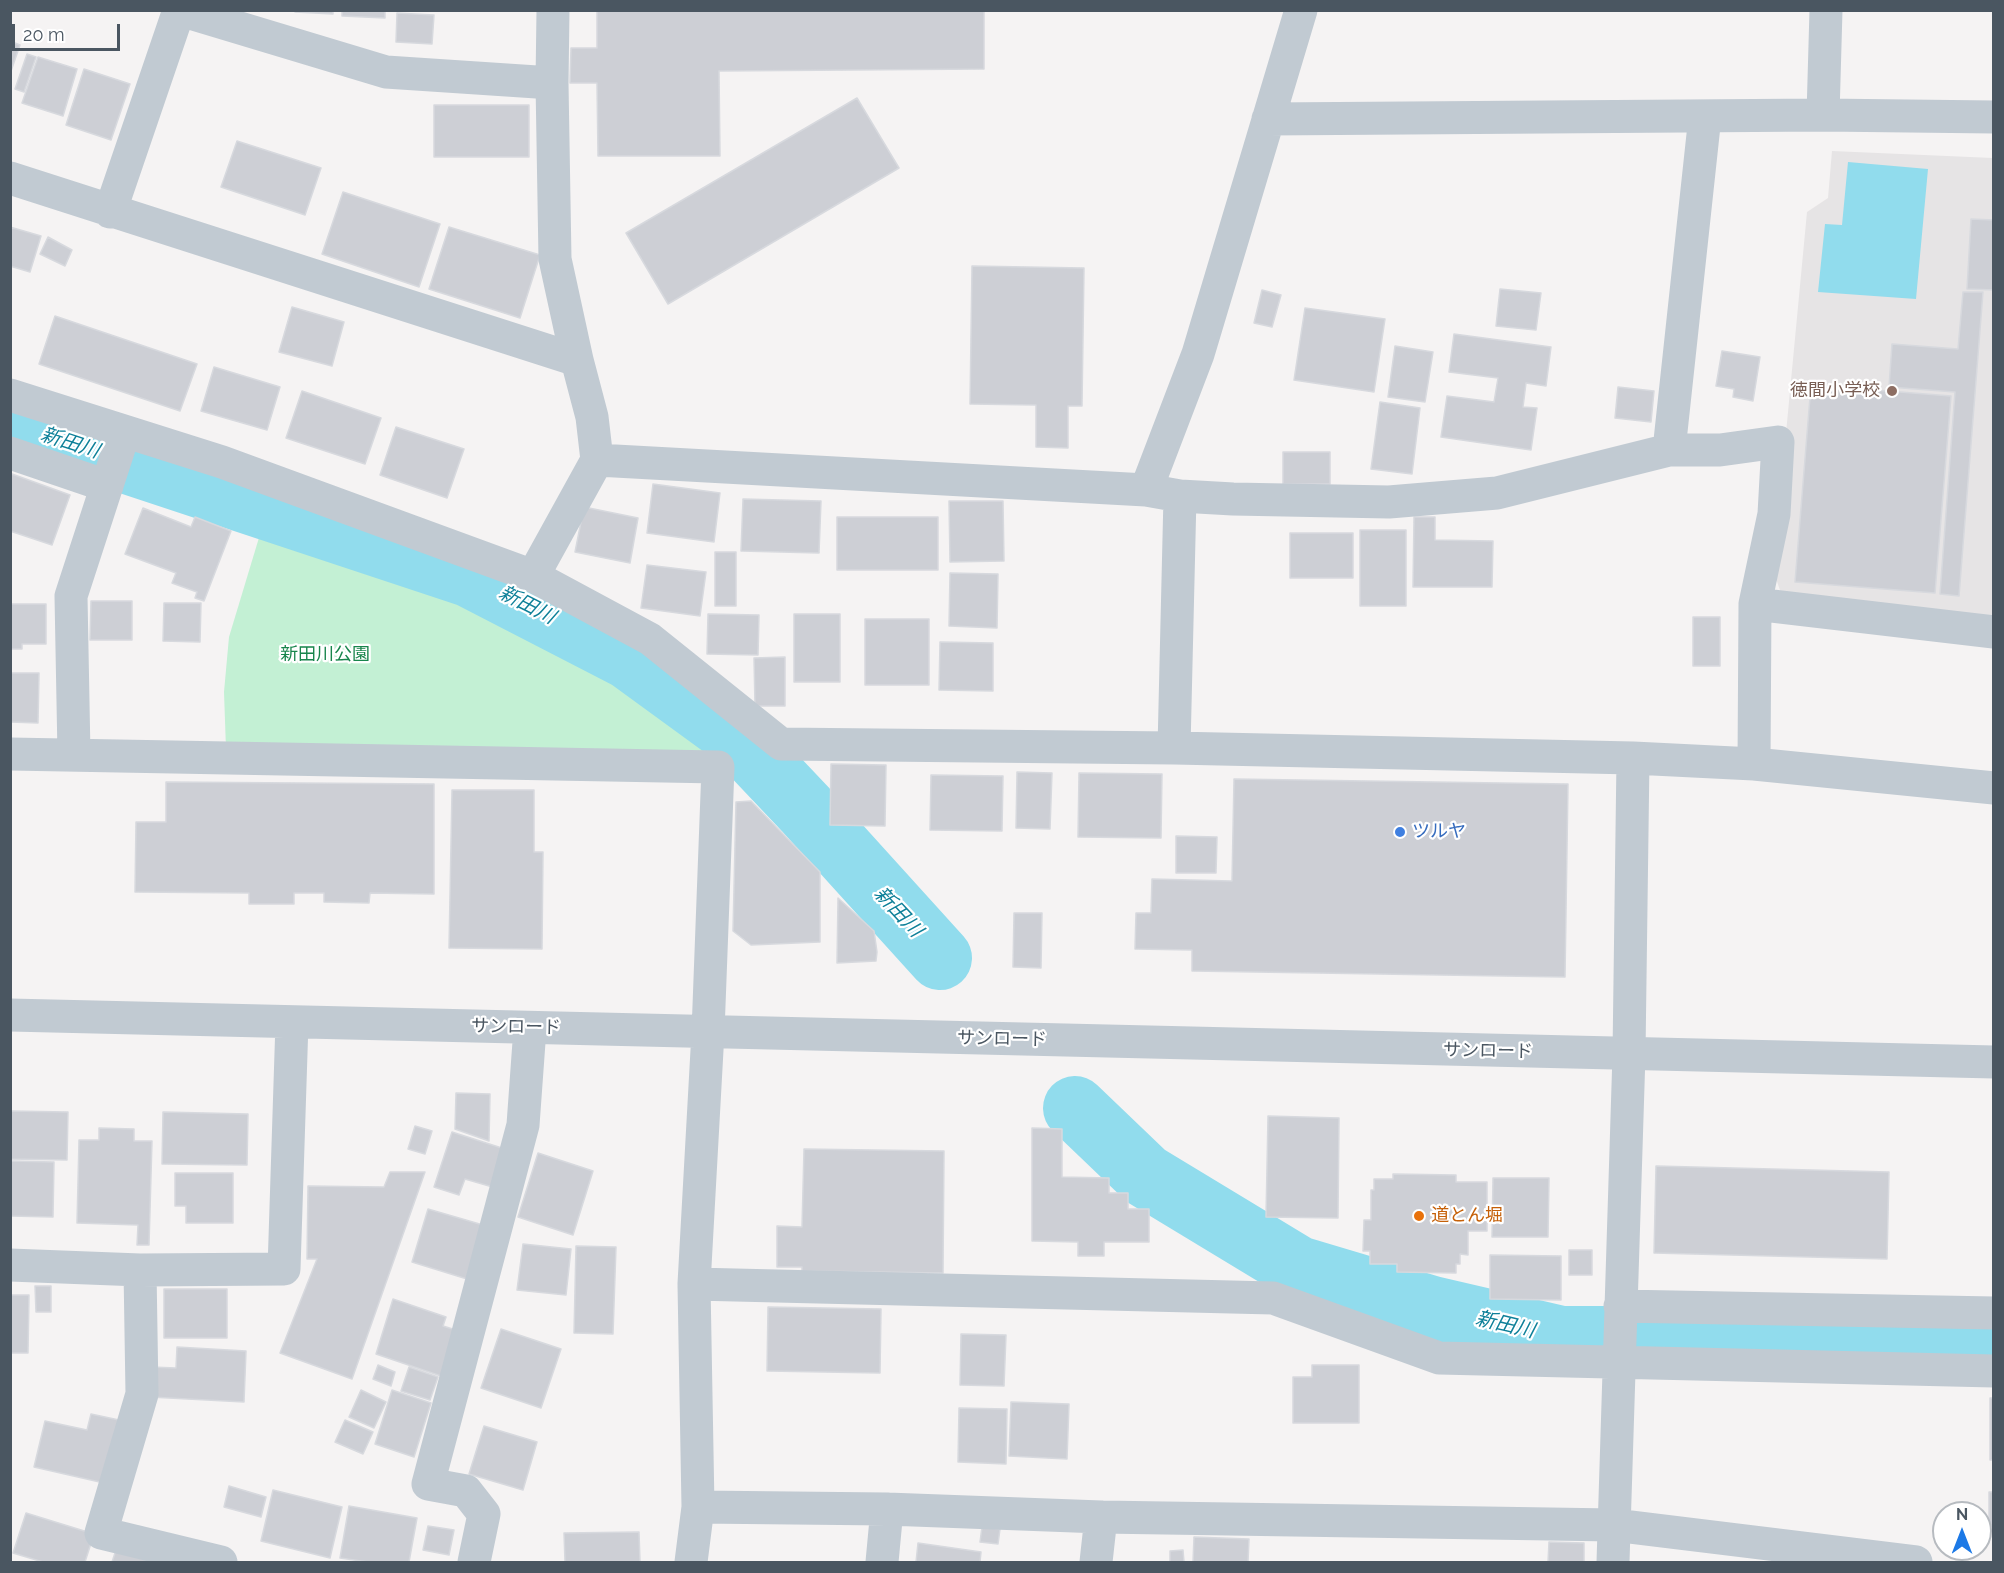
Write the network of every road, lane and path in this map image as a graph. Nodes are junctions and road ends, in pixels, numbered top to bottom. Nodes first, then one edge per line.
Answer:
1 (180, 10) edge
2 (553, 10) edge
3 (1301, 10) edge
4 (1826, 10) edge
5 (552, 83) junction
6 (1823, 115) junction
7 (1705, 116) junction
8 (1994, 117) edge
9 (1268, 119) junction
10 (10, 178) edge
11 (110, 212) junction
12 (577, 360) junction
13 (10, 395) edge
14 (123, 438) junction
15 (1669, 450) junction
16 (10, 453) edge
17 (597, 460) junction
18 (109, 481) junction
19 (1146, 490) junction
20 (1180, 496) junction
21 (533, 576) junction
22 (1755, 604) junction
23 (1994, 632) edge
24 (1173, 748) junction
25 (10, 754) edge
26 (74, 755) junction
27 (1633, 758) junction
28 (1754, 764) junction
29 (1994, 788) edge
30 (10, 1015) edge
31 (292, 1022) junction
32 (530, 1028) junction
33 (708, 1032) junction
34 (1629, 1054) junction
35 (1994, 1062) edge
36 (10, 1265) edge
37 (140, 1270) junction
38 (694, 1284) junction
39 (1994, 1313) edge
40 (1620, 1334) junction
41 (1994, 1371) edge
42 (698, 1507) junction
43 (887, 1509) junction
44 (1101, 1517) junction
45 (1614, 1525) junction
46 (1878, 1559) edge
47 (221, 1563) edge
48 (474, 1563) edge
49 (691, 1563) edge
50 (882, 1563) edge
51 (1095, 1563) edge
52 (1613, 1563) edge
53 (1917, 1563) edge

1 - 5 street
1 - 11 street
2 - 5 street
3 - 9 street
4 - 6 street
5 - 12 street
6 - 7 street
6 - 8 street
7 - 9 street
7 - 15 street
9 - 19 street
10 - 11 street
11 - 12 street
12 - 17 street
13 - 14 street
14 - 18 street
14 - 21 street
15 - 20 street
15 - 22 street
16 - 18 street
17 - 19 street
17 - 21 street
18 - 26 street
19 - 20 street
20 - 24 street
21 - 24 street
22 - 23 street
22 - 28 street
24 - 27 street
25 - 26 street
26 - 33 street
27 - 28 street
27 - 34 street
28 - 29 street
30 - 31 street, サンロード
31 - 32 street, サンロード
31 - 37 street
32 - 33 street, サンロード
32 - 48 street
33 - 34 street, サンロード
33 - 38 street
34 - 35 street, サンロード
34 - 40 street
36 - 37 street
37 - 47 street
38 - 40 street
38 - 42 street
39 - 40 street
40 - 41 street
40 - 45 street
42 - 43 street
42 - 49 street
43 - 44 street
43 - 50 street
44 - 45 street
44 - 51 street
45 - 46 street
45 - 52 street
46 - 53 street

